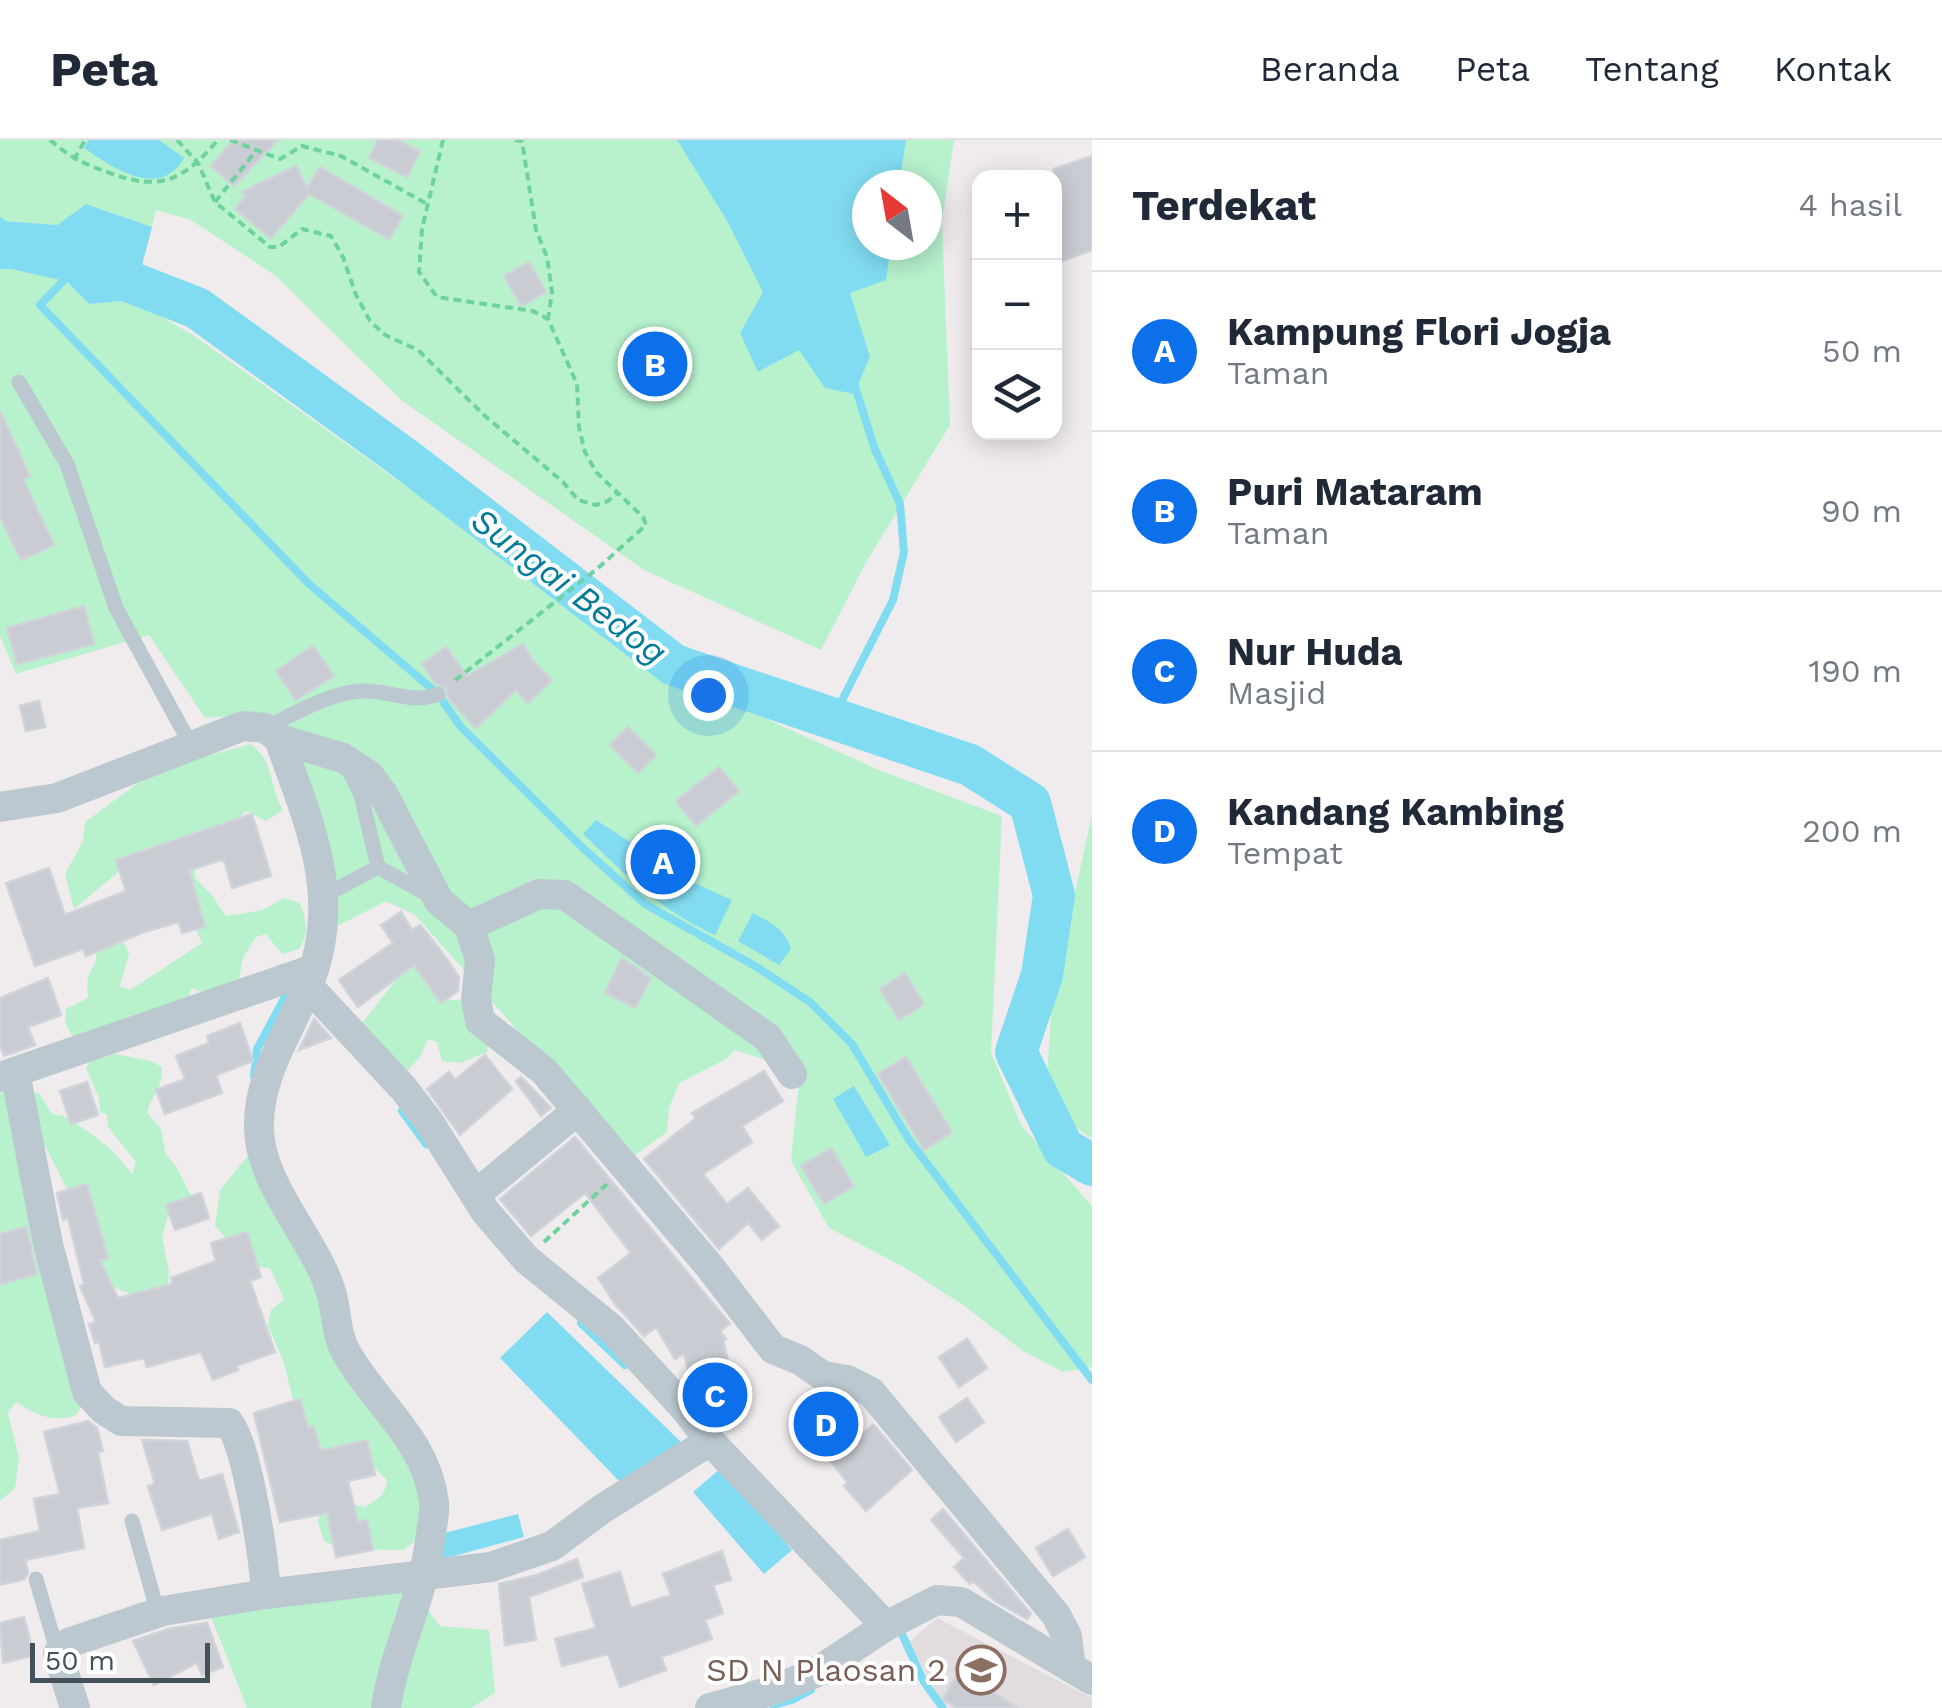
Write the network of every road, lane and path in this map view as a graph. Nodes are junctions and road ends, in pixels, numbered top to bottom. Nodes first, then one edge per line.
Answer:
1 (50, 140) edge
2 (85, 140) edge
3 (177, 140) edge
4 (218, 140) edge
5 (230, 140) edge
6 (443, 140) edge
7 (515, 140) edge
8 (522, 140) edge
9 (302, 143) edge
10 (257, 150) junction
11 (74, 160) junction
12 (198, 162) junction
13 (215, 202) junction
14 (427, 204) junction
15 (548, 319) junction
16 (19, 382) dead end
17 (617, 493) junction
18 (438, 694) joint
19 (272, 733) junction
20 (192, 747) junction
21 (343, 758) junction
22 (0, 807) edge
23 (378, 867) junction
24 (324, 896) junction
25 (439, 901) junction
26 (469, 926) junction
27 (311, 978) junction
28 (7, 1074) edge
29 (792, 1074) dead end
30 (578, 1110) junction
31 (625, 1167) junction
32 (475, 1196) junction
33 (526, 1259) junction
34 (710, 1441) junction
35 (132, 1520) dead end
36 (425, 1574) junction
37 (36, 1579) dead end
38 (266, 1594) junction
39 (158, 1613) junction
40 (886, 1626) junction
41 (58, 1654) junction
42 (1081, 1674) edge
43 (75, 1708) edge
44 (386, 1708) edge
45 (710, 1708) edge

1 - 11 path
2 - 11 path
3 - 12 path
4 - 12 path
5 - 10 path
6 - 14 path
7 - 8 path
8 - 15 path
9 - 10 path
9 - 14 path
10 - 13 path
11 - 12 path
12 - 13 path
13 - 17 path
14 - 15 path
15 - 17 path
16 - 20 lane
17 - 18 path
18 - 19 lane
19 - 20 street
19 - 21 street
19 - 24 street
20 - 22 street
21 - 23 lane
21 - 25 street
23 - 24 lane
23 - 25 lane
24 - 27 street
25 - 26 street
26 - 29 street
26 - 30 street
27 - 28 street
27 - 32 street
27 - 36 street
28 - 38 street
30 - 31 street
30 - 32 street
31 - 33 path
31 - 42 street
32 - 33 street
33 - 34 street
34 - 36 street
34 - 40 street
35 - 39 lane
36 - 38 street
36 - 44 street
37 - 41 lane
38 - 39 street
39 - 41 street
40 - 42 street
40 - 45 street
41 - 43 street

